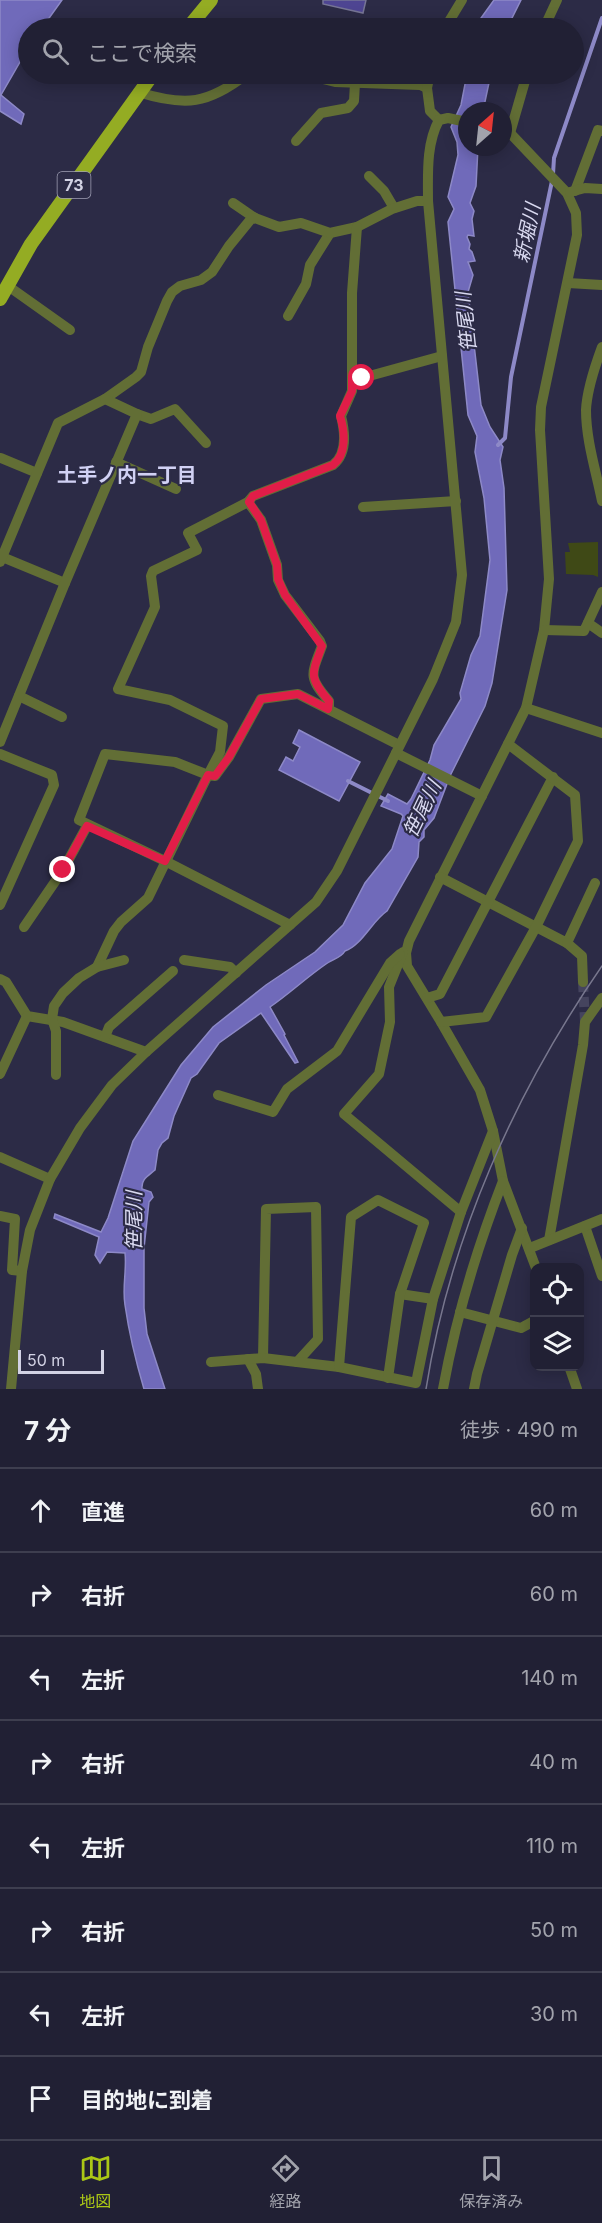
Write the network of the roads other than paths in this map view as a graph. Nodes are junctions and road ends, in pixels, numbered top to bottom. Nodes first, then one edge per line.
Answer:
1 (210, 0) edge
2 (462, 0) edge
3 (557, 0) edge
4 (196, 18) edge
5 (451, 18) edge
6 (549, 18) edge
7 (145, 84) edge
8 (233, 84) edge
9 (356, 84) edge
10 (388, 84) edge
11 (428, 84) edge
12 (523, 84) edge
13 (427, 88) junction
14 (138, 92) junction
15 (512, 115) edge
16 (444, 119) junction
17 (458, 121) edge
18 (602, 131) edge
19 (512, 138) edge
20 (296, 141) dead end
21 (369, 176) dead end
22 (602, 189) edge
23 (571, 192) junction
24 (428, 201) junction
25 (233, 203) dead end
26 (394, 208) junction
27 (255, 218) junction
28 (357, 227) junction
29 (330, 233) junction
30 (568, 283) junction
31 (602, 285) edge
32 (8, 286) junction
33 (0, 299) edge
34 (288, 316) dead end
35 (70, 330) dead end
36 (602, 347) edge
37 (442, 356) junction
38 (352, 378) junction
39 (105, 399) junction
40 (137, 414) junction
41 (206, 443) dead end
42 (1, 458) edge
43 (116, 462) junction
44 (37, 473) junction
45 (176, 489) dead end
46 (456, 501) junction
47 (602, 501) edge
48 (249, 502) junction
49 (363, 507) dead end
50 (1, 558) edge
51 (65, 583) junction
52 (602, 592) edge
53 (588, 623) junction
54 (544, 630) junction
55 (602, 633) edge
56 (19, 696) junction
57 (526, 708) junction
58 (328, 709) junction
59 (62, 717) dead end
60 (602, 733) edge
61 (0, 742) edge
62 (508, 744) junction
63 (398, 749) junction
64 (0, 754) edge
65 (208, 775) junction
66 (553, 777) junction
67 (479, 795) junction
68 (87, 826) junction
69 (165, 861) junction
70 (441, 877) junction
71 (595, 883) dead end
72 (488, 902) junction
73 (0, 905) edge
74 (291, 925) junction
75 (24, 927) dead end
76 (536, 927) junction
77 (409, 941) junction
78 (567, 943) junction
79 (403, 952) junction
80 (124, 960) dead end
81 (184, 960) dead end
82 (97, 967) junction
83 (173, 971) dead end
84 (236, 973) junction
85 (0, 979) edge
86 (583, 982) tunnel mouth
87 (427, 998) junction
88 (602, 998) edge
89 (27, 1016) junction
90 (52, 1019) junction
91 (441, 1022) junction
92 (105, 1036) junction
93 (146, 1052) junction
94 (0, 1074) edge
95 (56, 1075) dead end
96 (218, 1095) dead end
97 (493, 1131) junction
98 (0, 1157) edge
99 (50, 1179) junction
100 (503, 1181) junction
101 (461, 1212) junction
102 (0, 1216) edge
103 (602, 1219) edge
104 (585, 1226) junction
105 (522, 1228) junction
106 (549, 1240) junction
107 (530, 1248) junction
108 (534, 1263) edge
109 (22, 1271) junction
110 (602, 1276) edge
111 (400, 1294) junction
112 (433, 1299) junction
113 (459, 1312) junction
114 (494, 1320) junction
115 (530, 1323) edge
116 (263, 1358) junction
117 (248, 1359) junction
118 (211, 1362) dead end
119 (297, 1362) junction
120 (339, 1367) junction
121 (571, 1371) edge
122 (388, 1378) junction
123 (415, 1386) edge
124 (11, 1389) edge
125 (258, 1389) edge
126 (443, 1389) edge
127 (474, 1389) edge
128 (577, 1389) edge

1 - 4 main road
2 - 5 street
3 - 6 street
7 - 14 main road, 73
8 - 14 street
9 - 20 street
10 - 13 street
11 - 13 street
12 - 15 street
13 - 16 street
14 - 32 main road, 73
16 - 17 street
16 - 24 street
18 - 23 street
19 - 23 street
21 - 26 street
22 - 23 street
23 - 30 street
24 - 26 street
24 - 37 street
25 - 27 street
26 - 28 street
27 - 29 street
27 - 39 street
28 - 29 street
28 - 38 street
29 - 34 street
30 - 31 street
30 - 54 street
32 - 33 main road, 73
32 - 35 street
36 - 47 street
37 - 38 street
37 - 46 street
38 - 48 street
39 - 40 street
39 - 44 street
40 - 41 street
40 - 43 street
42 - 44 street
43 - 45 street
43 - 51 street
44 - 50 street
46 - 49 street
46 - 63 street
48 - 58 street
48 - 65 street
50 - 51 street
51 - 56 street
52 - 53 street
53 - 54 street
53 - 55 street
54 - 57 street
56 - 59 street
56 - 61 street
57 - 60 street
57 - 62 street
58 - 63 street
58 - 65 street
62 - 66 street
62 - 67 street
63 - 67 street
63 - 74 street
64 - 73 street
65 - 68 street
65 - 69 street
66 - 72 street
66 - 76 street
67 - 70 street
68 - 69 street
68 - 75 street
69 - 74 street
69 - 82 street
70 - 72 street
70 - 77 street
71 - 78 street
72 - 76 street
72 - 87 street
74 - 84 street
76 - 78 street
76 - 91 street
77 - 79 street
77 - 87 street
78 - 86 street
79 - 96 street
79 - 101 street
80 - 82 street
81 - 84 street
82 - 90 street
83 - 92 street
84 - 93 street
85 - 89 street
87 - 91 street
88 - 106 street
89 - 90 street
89 - 94 street
90 - 92 street
90 - 95 street
91 - 97 street
92 - 93 street
93 - 99 street
97 - 100 street
97 - 101 street
98 - 99 street
99 - 109 street
100 - 105 street
100 - 113 street
101 - 112 street
102 - 109 street
103 - 104 street
104 - 106 street
104 - 110 street
105 - 107 street
105 - 114 street
106 - 107 street
107 - 108 street
109 - 124 street
111 - 112 street
111 - 120 street
111 - 122 street
112 - 123 street
113 - 114 street
113 - 126 street
114 - 115 street
114 - 127 street
116 - 117 street
116 - 119 street
116 - 119 street
117 - 118 street
117 - 125 street
119 - 120 street
120 - 122 street
121 - 128 street
122 - 123 street

